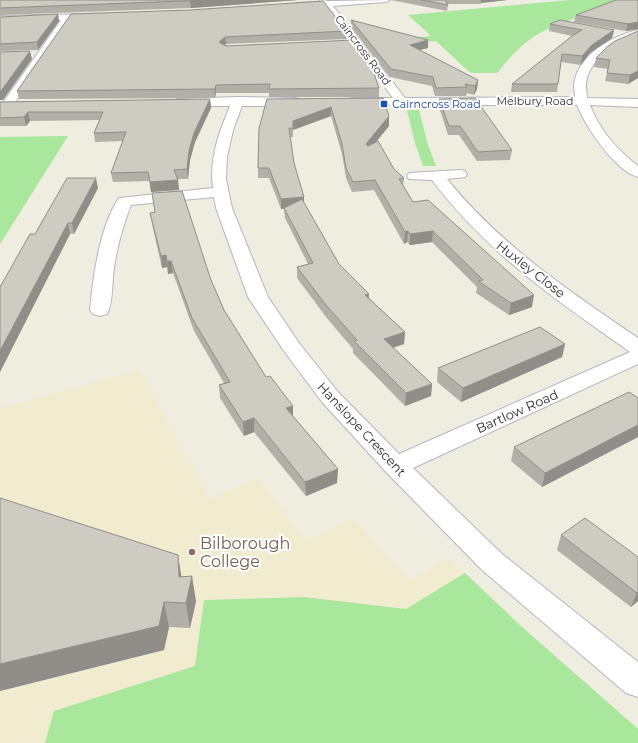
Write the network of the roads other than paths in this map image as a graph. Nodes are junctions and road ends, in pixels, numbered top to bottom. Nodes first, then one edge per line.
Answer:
1 (386, 0) edge
2 (326, 2) edge
3 (291, 6) edge
4 (104, 16) edge
5 (67, 18) junction
6 (0, 20) edge
7 (638, 32) edge
8 (612, 34) edge
9 (626, 36) junction
10 (357, 43) junction
11 (342, 44) edge
12 (28, 54) edge
13 (42, 54) junction
14 (238, 101) junction
15 (401, 101) junction
16 (582, 101) junction
17 (166, 102) edge
18 (340, 102) edge
19 (309, 103) edge
20 (638, 103) edge
21 (24, 104) edge
22 (4, 105) edge
23 (638, 173) edge
24 (460, 174) dead end
25 (436, 175) junction
26 (414, 176) dead end
27 (222, 192) junction
28 (100, 310) dead end
29 (638, 348) edge
30 (638, 356) edge
31 (395, 466) junction
32 (638, 682) edge

1 - 2 street
2 - 3 street
2 - 10 street, Caincross Road
4 - 5 street
5 - 6 street
5 - 13 street
7 - 9 street
8 - 9 street
9 - 16 street
10 - 11 street
10 - 15 street, Caincross Road
12 - 13 street
13 - 22 street
14 - 17 street
14 - 19 street
14 - 27 street, Hanslope Crescent
15 - 16 street, Melbury Road
15 - 18 street, Melbury Road
16 - 20 street, Melbury Road
16 - 23 street
21 - 22 street
24 - 25 street
25 - 26 street
25 - 29 street, Huxley Close
27 - 28 street
27 - 31 street, Hanslope Crescent
30 - 31 street, Bartlow Road
31 - 32 street, Hanslope Crescent

